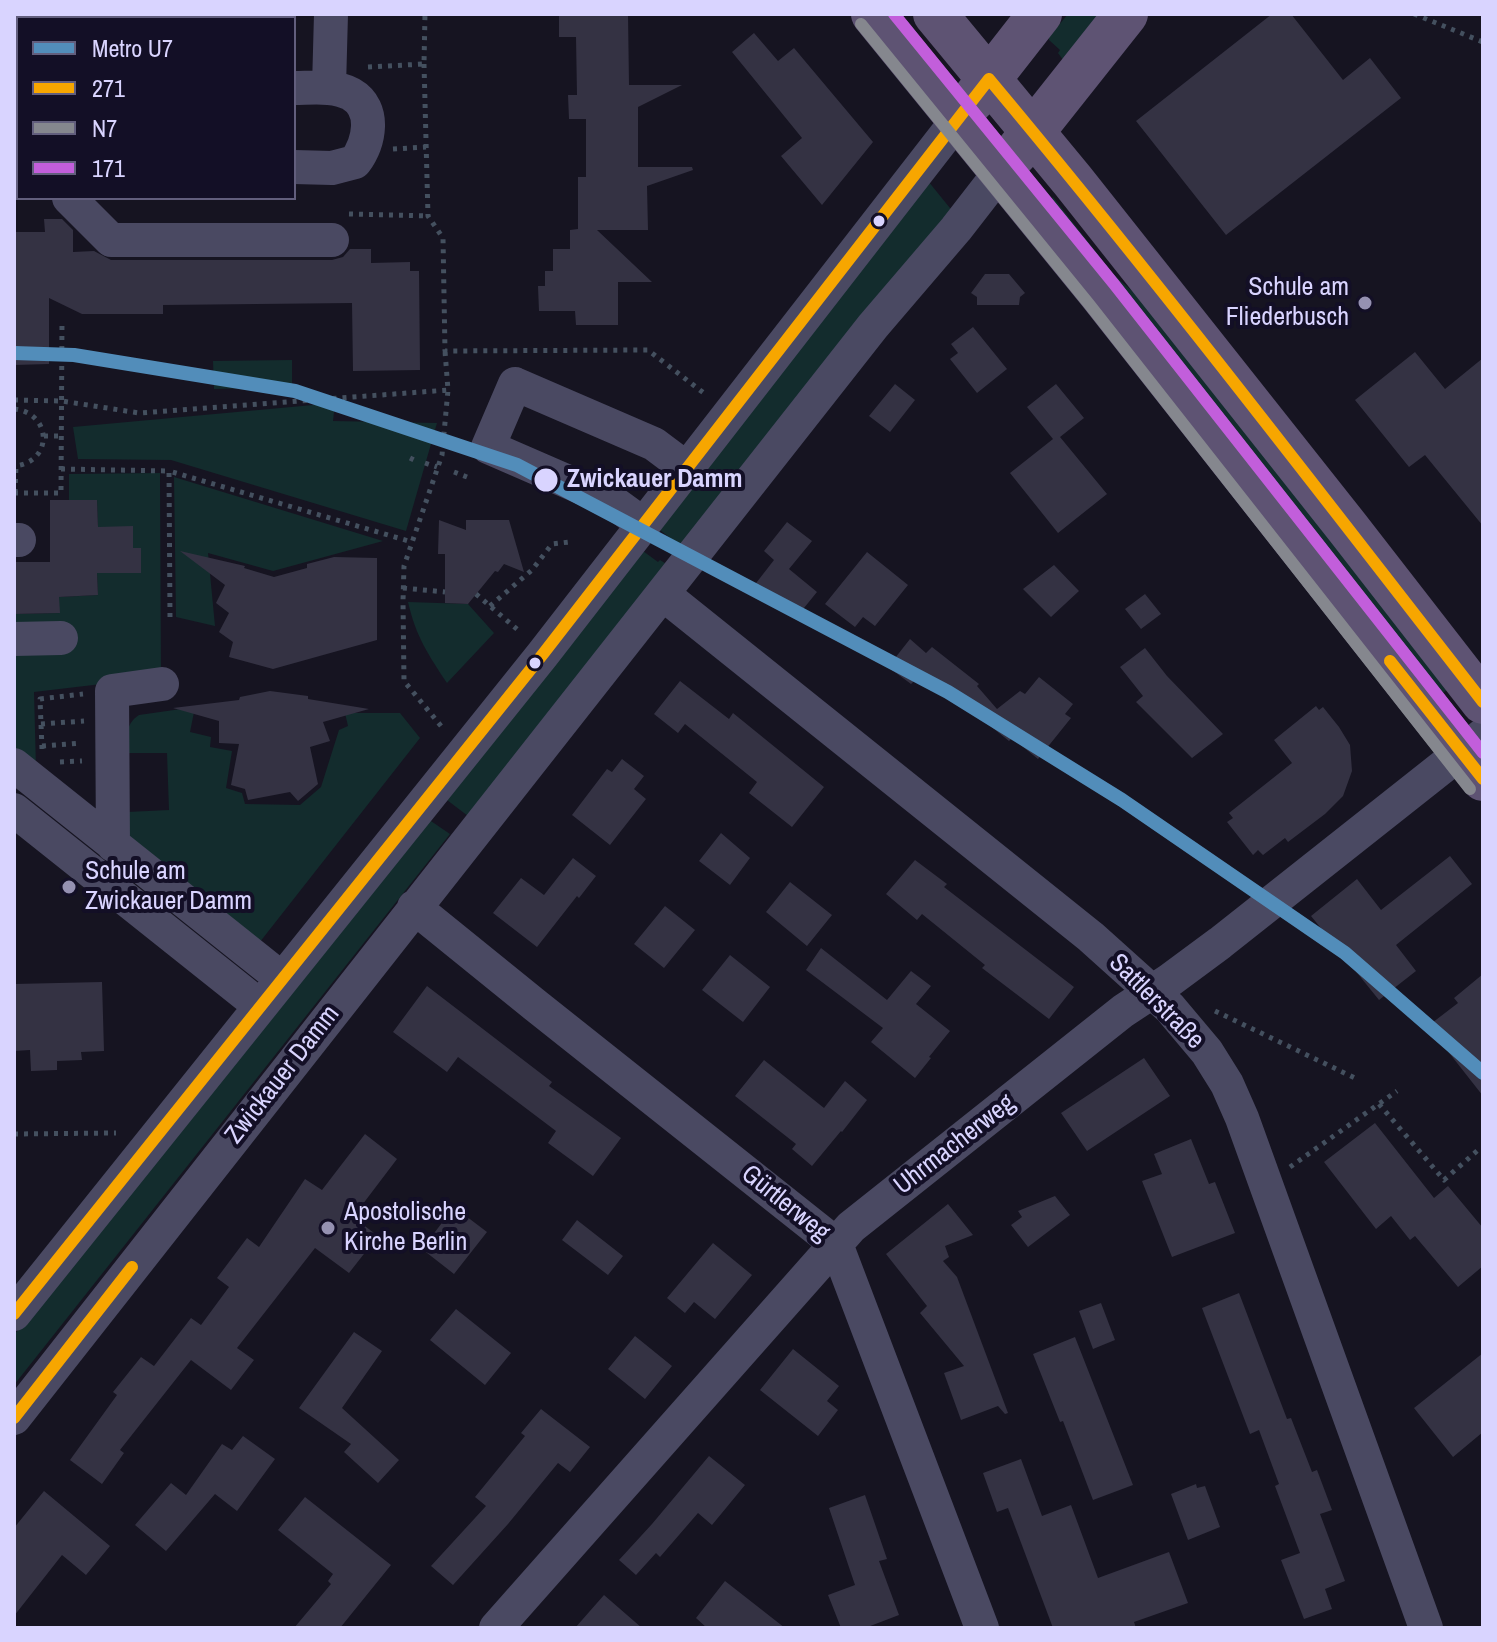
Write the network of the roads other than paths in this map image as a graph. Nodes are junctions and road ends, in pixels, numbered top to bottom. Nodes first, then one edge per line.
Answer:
1 (331, 14) edge
2 (873, 14) edge
3 (935, 14) edge
4 (1040, 14) edge
5 (1126, 14) edge
6 (989, 79) junction
7 (329, 87) junction
8 (296, 88) edge
9 (959, 118) junction
10 (1033, 131) junction
11 (296, 167) edge
12 (1001, 171) junction
13 (71, 200) edge
14 (340, 227) road end
15 (686, 468) junction
16 (643, 524) junction
17 (663, 594) junction
18 (61, 638) dead end
19 (14, 639) edge
20 (162, 684) dead end
21 (1483, 702) edge
22 (1476, 755) edge
23 (28, 760) edge
24 (14, 810) edge
25 (113, 845) junction
26 (414, 907) junction
27 (281, 978) junction
28 (1152, 992) junction
29 (260, 1006) junction
30 (836, 1244) junction
31 (14, 1314) edge
32 (14, 1418) edge
33 (496, 1628) edge
34 (982, 1628) edge
35 (1426, 1628) edge

1 - 7 street
2 - 9 main road
3 - 6 main road
4 - 6 main road
5 - 10 main road, Zwickauer Damm
6 - 9 main road
6 - 10 main road
7 - 8 street
7 - 11 street
9 - 12 main road
9 - 15 street
10 - 12 main road, Zwickauer Damm
10 - 21 main road
12 - 17 street, Zwickauer Damm
12 - 22 main road
13 - 14 street
15 - 16 street
15 - 16 street
16 - 27 street
17 - 26 street, Zwickauer Damm
17 - 28 street, Sattlerstraße
18 - 19 street
20 - 25 street
22 - 28 street, Uhrmacherweg
23 - 25 street
24 - 29 street
25 - 27 street
26 - 30 street, Gürtlerweg
26 - 32 street, Zwickauer Damm
27 - 29 street
28 - 30 street, Uhrmacherweg
28 - 35 street, Sattlerstraße
29 - 31 street
30 - 33 street, Uhrmacherweg
30 - 34 street, Gürtlerweg

